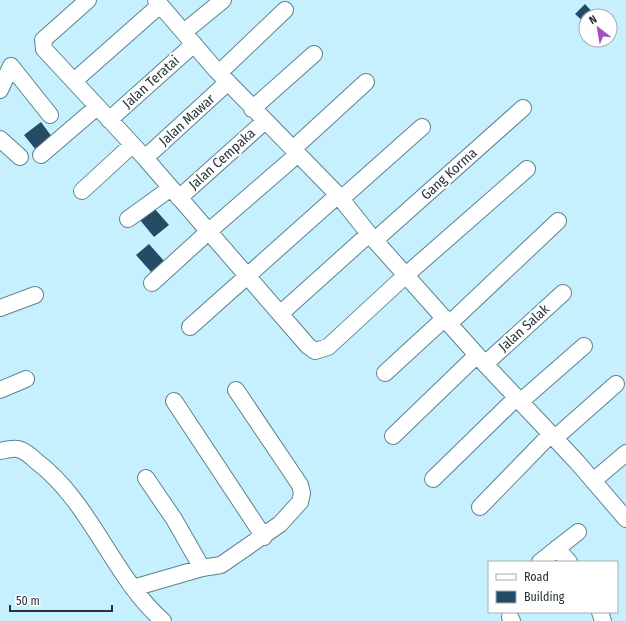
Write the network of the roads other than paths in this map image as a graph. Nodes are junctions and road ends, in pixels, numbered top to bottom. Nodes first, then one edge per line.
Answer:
1 (88, 0) edge
2 (223, 0) edge
3 (158, 2) edge
4 (285, 10) dead end
5 (189, 38) junction
6 (314, 54) dead end
7 (224, 78) junction
8 (74, 81) junction
9 (366, 82) dead end
10 (0, 90) edge
11 (97, 107) junction
12 (523, 108) dead end
13 (252, 109) junction
14 (50, 116) dead end
15 (109, 120) junction
16 (265, 121) junction
17 (422, 126) dead end
18 (0, 139) edge
19 (132, 145) junction
20 (295, 151) junction
21 (41, 155) dead end
22 (20, 157) dead end
23 (145, 158) junction
24 (527, 169) dead end
25 (82, 191) dead end
26 (175, 193) junction
27 (339, 197) junction
28 (128, 219) dead end
29 (558, 221) dead end
30 (208, 232) junction
31 (372, 237) junction
32 (406, 275) junction
33 (246, 276) junction
34 (152, 283) dead end
35 (563, 293) dead end
36 (35, 295) dead end
37 (0, 308) edge
38 (280, 314) junction
39 (447, 321) junction
40 (190, 327) dead end
41 (584, 346) dead end
42 (481, 359) junction
43 (385, 373) dead end
44 (26, 379) dead end
45 (616, 384) dead end
46 (0, 390) edge
47 (236, 390) dead end
48 (518, 400) junction
49 (174, 401) dead end
50 (393, 436) dead end
51 (553, 436) junction
52 (0, 451) edge
53 (626, 452) edge
54 (146, 478) dead end
55 (433, 479) dead end
56 (593, 481) junction
57 (480, 507) dead end
58 (626, 519) edge
59 (578, 532) dead end
60 (264, 537) junction
61 (557, 548) junction
62 (541, 561) edge
63 (568, 561) edge
64 (202, 568) junction
65 (133, 588) junction
66 (163, 621) edge

1 - 8 street
2 - 5 street, Jalan Teratai
3 - 5 street
3 - 8 street
4 - 7 street, Jalan Mawar
5 - 7 street
5 - 15 street, Jalan Teratai
6 - 13 street
7 - 13 street
7 - 23 street, Jalan Mawar
8 - 11 street
9 - 20 street
10 - 14 street
11 - 15 street
11 - 21 street
12 - 31 street, Gang Korma
13 - 16 street
15 - 19 street
16 - 20 street
16 - 26 street, Jalan Cempaka
17 - 27 street
18 - 22 street
19 - 23 street
19 - 25 street
20 - 27 street
20 - 30 street
23 - 26 street
24 - 32 street
26 - 28 street, Jalan Cempaka
26 - 30 street
27 - 31 street
27 - 33 street
29 - 39 street
30 - 33 street
30 - 34 street
31 - 32 street
31 - 38 street, Gang Korma
32 - 38 street
32 - 39 street
33 - 38 street
33 - 40 street
35 - 42 street, Jalan Salak
36 - 37 street
39 - 42 street
39 - 43 street
41 - 48 street
42 - 48 street
42 - 50 street, Jalan Salak
44 - 46 street
45 - 51 street
47 - 60 street
48 - 51 street
48 - 55 street
49 - 60 street
51 - 56 street
51 - 57 street
52 - 65 street
53 - 56 street
54 - 64 street
56 - 58 street
59 - 61 street
60 - 64 street
61 - 62 street
61 - 63 street
64 - 65 street
65 - 66 street

